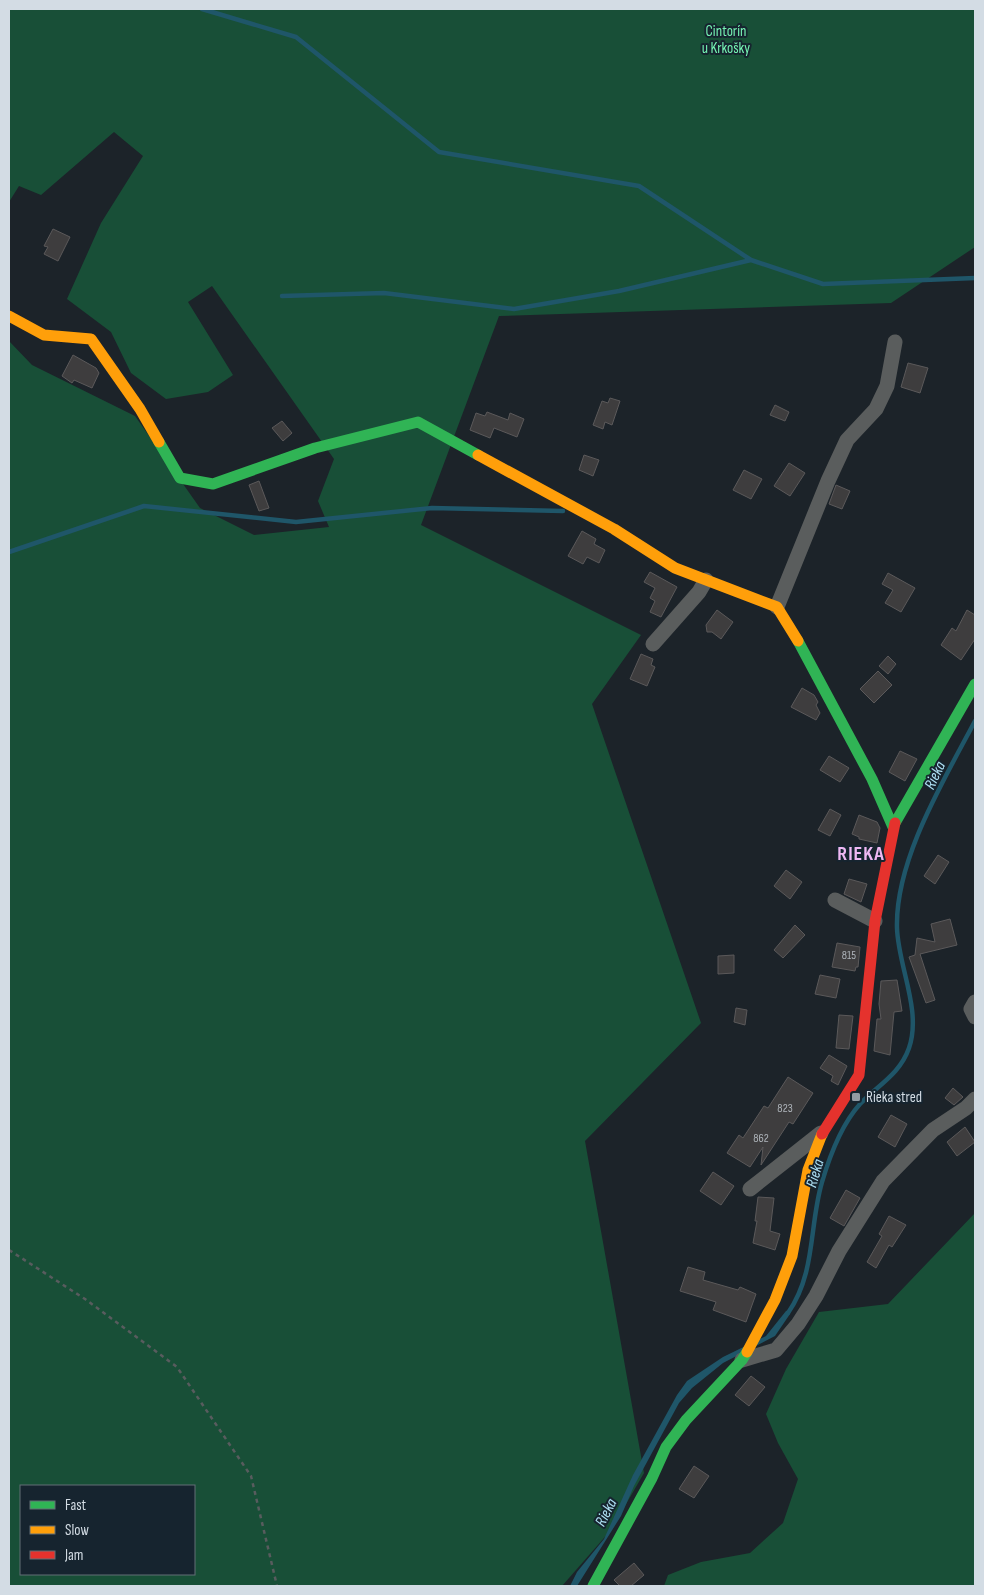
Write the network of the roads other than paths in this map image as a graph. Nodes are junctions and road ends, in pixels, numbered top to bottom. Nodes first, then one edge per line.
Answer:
1 (9, 316) edge
2 (895, 342) dead end
3 (706, 580) junction
4 (777, 607) junction
5 (653, 644) dead end
6 (975, 684) edge
7 (893, 827) junction
8 (834, 900) dead end
9 (875, 921) junction
10 (975, 1002) edge
11 (975, 1017) edge
12 (975, 1099) edge
13 (822, 1132) junction
14 (750, 1189) dead end
15 (743, 1359) junction
16 (593, 1586) edge

1 - 3 street
2 - 4 street
3 - 4 street
3 - 5 street
4 - 7 street
6 - 7 street
7 - 9 street
8 - 9 street
9 - 13 street
10 - 11 street
12 - 15 street
13 - 14 street
13 - 15 street
15 - 16 street

